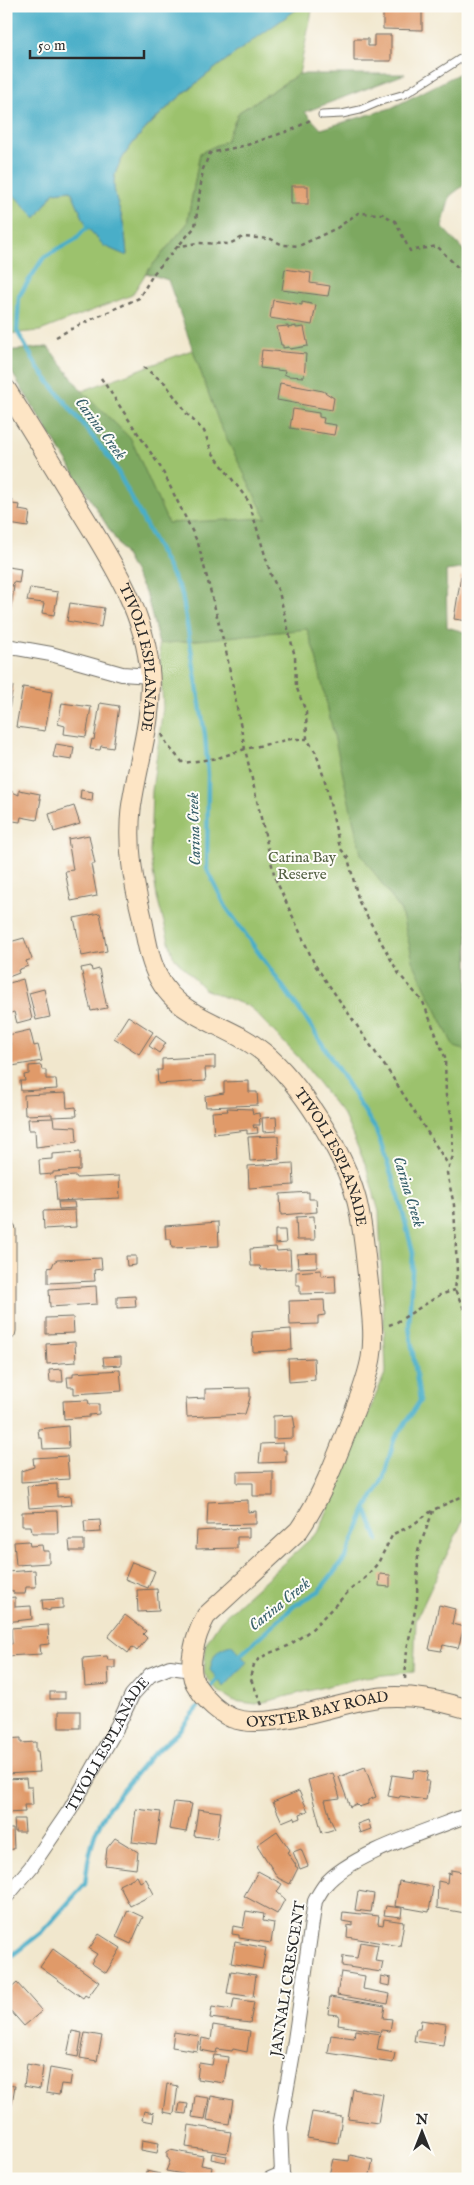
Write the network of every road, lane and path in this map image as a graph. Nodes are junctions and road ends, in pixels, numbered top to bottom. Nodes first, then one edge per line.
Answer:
1 (468, 54) edge
2 (322, 115) joint
3 (175, 247) junction
4 (468, 278) edge
5 (56, 338) dead end
6 (143, 367) dead end
7 (101, 378) dead end
8 (6, 389) edge
9 (6, 646) edge
10 (150, 676) junction
11 (148, 724) junction
12 (307, 739) junction
13 (245, 749) junction
14 (449, 1167) junction
15 (6, 1230) edge
16 (455, 1290) junction
17 (468, 1317) edge
18 (397, 1322) dead end
19 (6, 1331) edge
20 (468, 1491) edge
21 (433, 1510) junction
22 (192, 1670) junction
23 (404, 1696) junction
24 (260, 1697) dead end
25 (468, 1710) edge
26 (468, 1815) edge
27 (6, 1897) edge
28 (279, 2177) edge

1 - 2 lane
2 - 3 path
3 - 4 path
3 - 5 path
6 - 12 path
7 - 13 path
8 - 10 street, TIVOLI ESPLANADE
9 - 10 street
10 - 11 street, TIVOLI ESPLANADE
11 - 13 path
11 - 22 street, TIVOLI ESPLANADE
12 - 13 path
12 - 14 path
13 - 14 path
14 - 16 path
15 - 19 street
16 - 17 path
16 - 18 path
20 - 21 path
21 - 23 path
21 - 24 path
22 - 23 street, OYSTER BAY ROAD
22 - 27 street, TIVOLI ESPLANADE
23 - 25 street, OYSTER BAY ROAD
26 - 28 street, JANNALI CRESCENT

